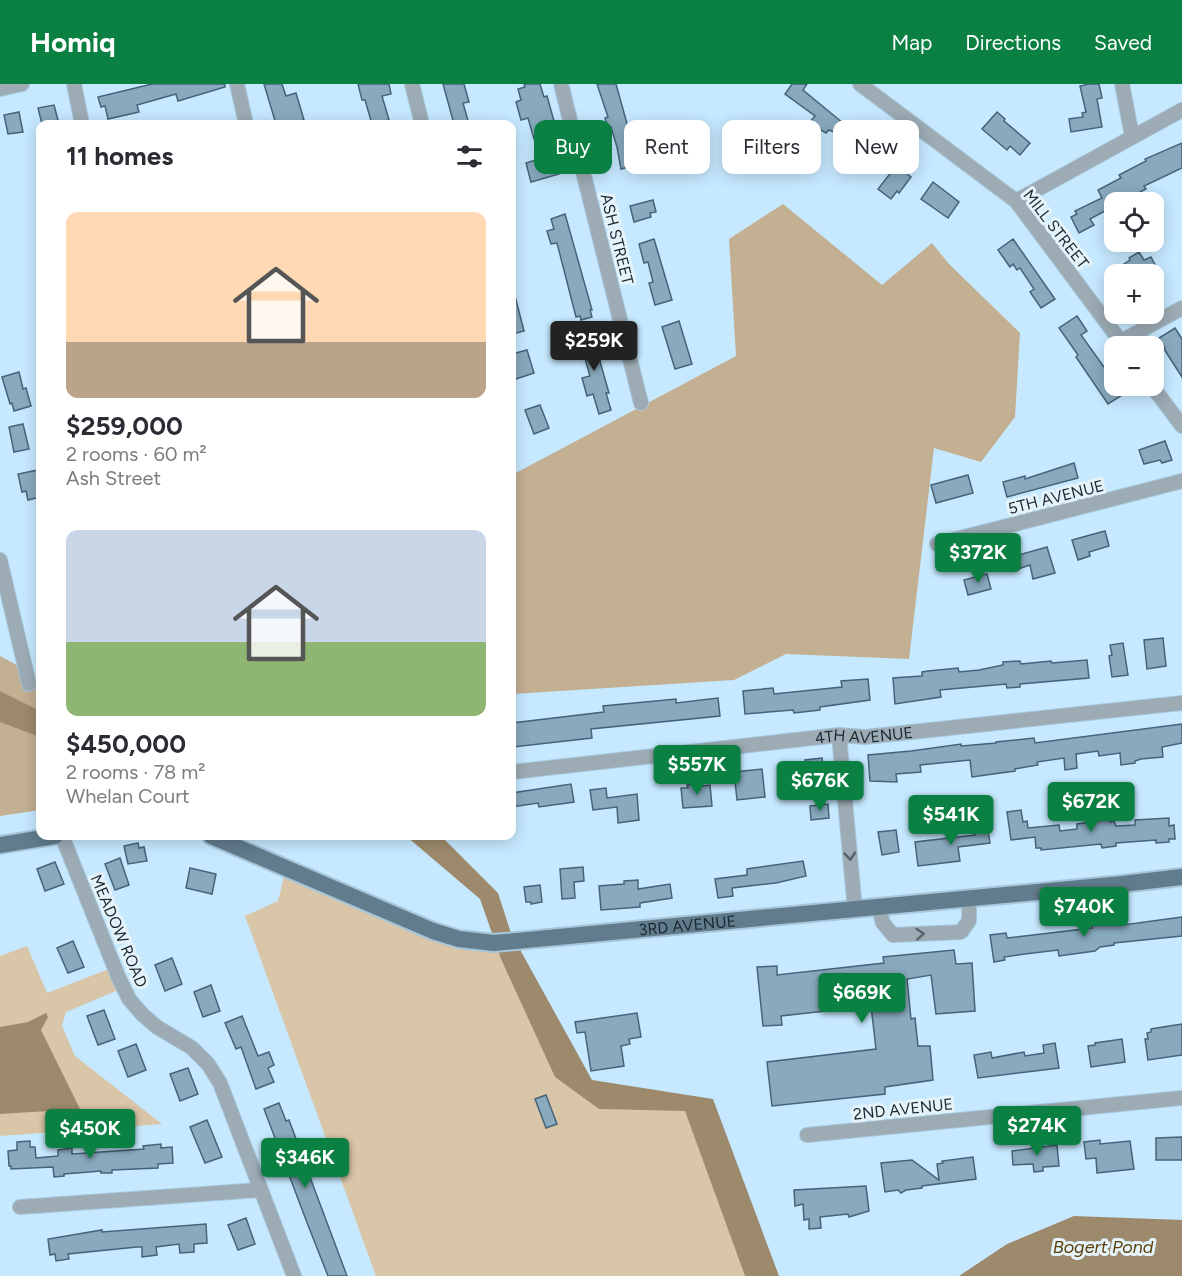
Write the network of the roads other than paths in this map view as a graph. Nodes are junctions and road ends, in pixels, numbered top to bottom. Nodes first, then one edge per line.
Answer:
1 (22, 84) edge
2 (74, 84) edge
3 (237, 84) edge
4 (412, 84) edge
5 (561, 84) edge
6 (860, 84) edge
7 (1122, 84) edge
8 (0, 89) edge
9 (1182, 110) edge
10 (81, 120) edge
11 (245, 120) edge
12 (421, 120) edge
13 (1132, 136) junction
14 (1016, 201) junction
15 (1182, 308) edge
16 (1116, 336) edge
17 (1135, 336) edge
18 (1160, 396) edge
19 (640, 402) dead end
20 (1182, 426) edge
21 (1182, 481) edge
22 (938, 544) dead end
23 (0, 560) edge
24 (4, 595) edge
25 (29, 684) dead end
26 (1182, 703) edge
27 (839, 735) junction
28 (516, 772) edge
29 (36, 839) edge
30 (64, 840) edge
31 (220, 840) edge
32 (0, 845) edge
33 (1182, 877) edge
34 (969, 899) junction
35 (879, 908) junction
36 (855, 910) junction
37 (1182, 1098) edge
38 (807, 1135) dead end
39 (261, 1190) junction
40 (20, 1207) dead end
41 (294, 1276) edge

1 - 8 street
2 - 10 street
3 - 11 street
4 - 12 street
5 - 19 street, ASH STREET
6 - 14 street, MILL STREET
7 - 13 street
9 - 13 street
13 - 14 street
14 - 16 street, MILL STREET
15 - 17 street
18 - 20 street
21 - 22 street, 5TH AVENUE
23 - 24 street
24 - 25 street
26 - 27 street, 4TH AVENUE
27 - 28 street, 4TH AVENUE
27 -> 36 street
29 - 32 main road
30 - 39 street, MEADOW ROAD
31 - 36 main road, 3RD AVENUE
33 - 34 main road, 3RD AVENUE
34 - 35 main road, 3RD AVENUE
35 -> 34 street
35 - 36 main road, 3RD AVENUE
37 - 38 street, 2ND AVENUE
39 - 40 street
39 - 41 street, MEADOW ROAD

